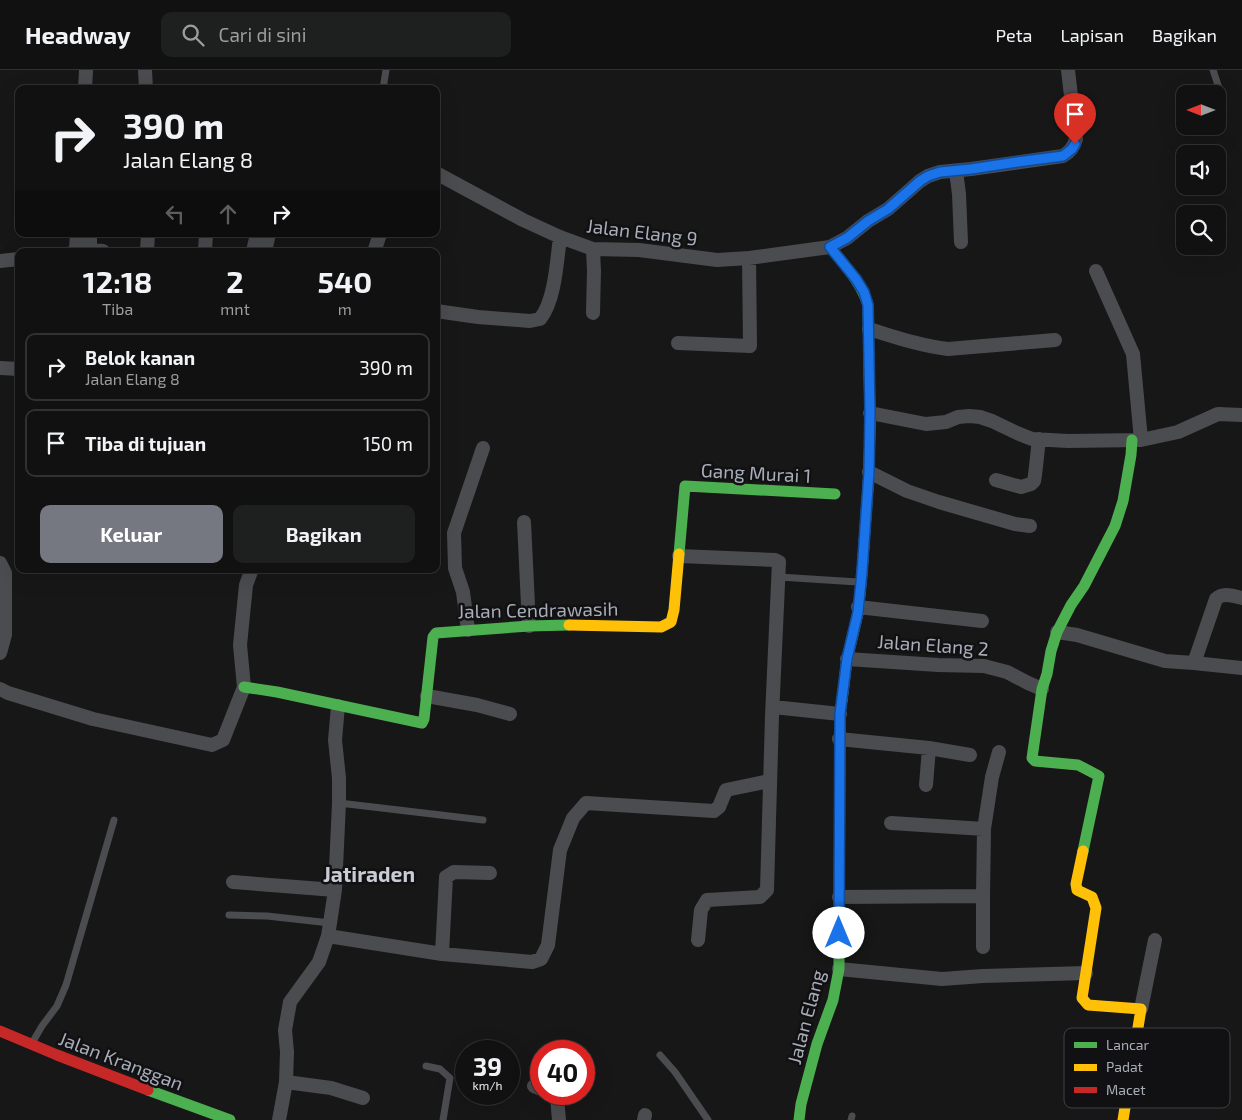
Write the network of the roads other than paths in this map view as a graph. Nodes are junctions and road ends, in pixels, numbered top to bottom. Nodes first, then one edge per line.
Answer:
1 (86, 70) edge
2 (145, 70) edge
3 (386, 70) edge
4 (1068, 70) edge
5 (1213, 70) edge
6 (85, 85) edge
7 (146, 85) edge
8 (384, 85) edge
9 (1218, 85) edge
10 (956, 171) junction
11 (440, 176) edge
12 (79, 237) edge
13 (560, 237) junction
14 (962, 242) dead end
15 (830, 247) junction
16 (85, 248) edge
17 (593, 249) junction
18 (749, 258) junction
19 (15, 259) edge
20 (0, 261) edge
21 (1096, 271) dead end
22 (440, 312) edge
23 (593, 312) dead end
24 (869, 329) junction
25 (1055, 340) dead end
26 (678, 343) dead end
27 (0, 368) edge
28 (15, 369) edge
29 (870, 412) junction
30 (1242, 415) edge
31 (1038, 439) junction
32 (1137, 440) junction
33 (483, 448) dead end
34 (869, 472) junction
35 (996, 480) dead end
36 (835, 494) dead end
37 (524, 522) dead end
38 (1030, 526) dead end
39 (679, 556) junction
40 (0, 563) edge
41 (250, 573) edge
42 (779, 576) junction
43 (861, 582) junction
44 (1242, 598) edge
45 (858, 607) junction
46 (982, 622) dead end
47 (529, 626) junction
48 (468, 630) junction
49 (1057, 632) junction
50 (0, 653) edge
51 (847, 659) junction
52 (1194, 663) junction
53 (1242, 668) edge
54 (244, 687) junction
55 (0, 689) edge
56 (1042, 689) junction
57 (426, 696) junction
58 (338, 706) junction
59 (773, 707) junction
60 (510, 714) dead end
61 (840, 714) junction
62 (839, 738) junction
63 (929, 748) junction
64 (999, 752) dead end
65 (970, 755) dead end
66 (770, 782) junction
67 (926, 785) dead end
68 (339, 803) junction
69 (114, 820) dead end
70 (483, 820) dead end
71 (891, 823) dead end
72 (984, 829) junction
73 (490, 873) dead end
74 (233, 882) dead end
75 (335, 890) junction
76 (984, 896) junction
77 (839, 897) junction
78 (229, 915) dead end
79 (329, 930) junction
80 (698, 940) dead end
81 (1155, 940) dead end
82 (983, 947) dead end
83 (442, 954) junction
84 (839, 969) junction
85 (1086, 973) junction
86 (1142, 1009) junction
87 (1139, 1028) edge
88 (0, 1031) edge
89 (31, 1045) junction
90 (660, 1055) dead end
91 (426, 1066) dead end
92 (286, 1082) junction
93 (363, 1098) dead end
94 (558, 1105) edge
95 (230, 1120) edge
96 (279, 1120) edge
97 (443, 1120) edge
98 (559, 1120) edge
99 (708, 1120) edge
100 (799, 1120) edge

1 - 6 street
2 - 7 street
3 - 8 lane
4 - 10 street
5 - 9 lane
10 - 14 street
10 - 15 street
11 - 13 street, Jalan Elang 9
12 - 16 street
13 - 17 street, Jalan Elang 9
13 - 22 street
15 - 18 street, Jalan Elang 9
15 - 24 street, Jalan Elang
17 - 18 street, Jalan Elang 9
17 - 23 street
18 - 26 street
19 - 20 street
21 - 32 street
24 - 25 street
24 - 29 street, Jalan Elang
27 - 28 street
29 - 31 street
29 - 34 street, Jalan Elang
30 - 32 street
31 - 32 street
31 - 35 street
32 - 49 street
33 - 48 street
34 - 38 street
34 - 43 street, Jalan Elang
36 - 39 street, Gang Murai 1
37 - 47 street
39 - 42 street
39 - 47 street, Jalan Cendrawasih
40 - 50 street
41 - 54 street
42 - 43 lane
42 - 59 street
43 - 45 street, Jalan Elang
44 - 52 street
45 - 46 street
45 - 51 street, Jalan Elang
47 - 48 street, Jalan Cendrawasih
48 - 57 street, Jalan Cendrawasih
49 - 52 street
49 - 56 street
51 - 56 street, Jalan Elang 2
51 - 61 street, Jalan Elang
52 - 53 street
54 - 55 street
54 - 58 street
56 - 85 street
57 - 58 street, Jalan Cendrawasih
57 - 60 street
58 - 68 street
59 - 61 street
59 - 66 street
61 - 62 street, Jalan Elang
62 - 63 street
62 - 77 street, Jalan Elang
63 - 65 street
63 - 67 street
64 - 72 street
66 - 80 street
66 - 83 street
68 - 70 lane
68 - 75 street
69 - 89 lane
71 - 72 street
72 - 76 street
73 - 83 street
74 - 75 street
75 - 79 street
76 - 77 street
76 - 82 street
77 - 84 street, Jalan Elang
78 - 79 lane
79 - 83 street
79 - 92 street
81 - 86 street
84 - 85 street
84 - 100 street, Jalan Elang
85 - 86 street
86 - 87 street
88 - 89 street, Jalan Kranggan
89 - 95 street, Jalan Kranggan
90 - 99 lane
91 - 97 lane
92 - 93 street
92 - 96 street
94 - 98 street

